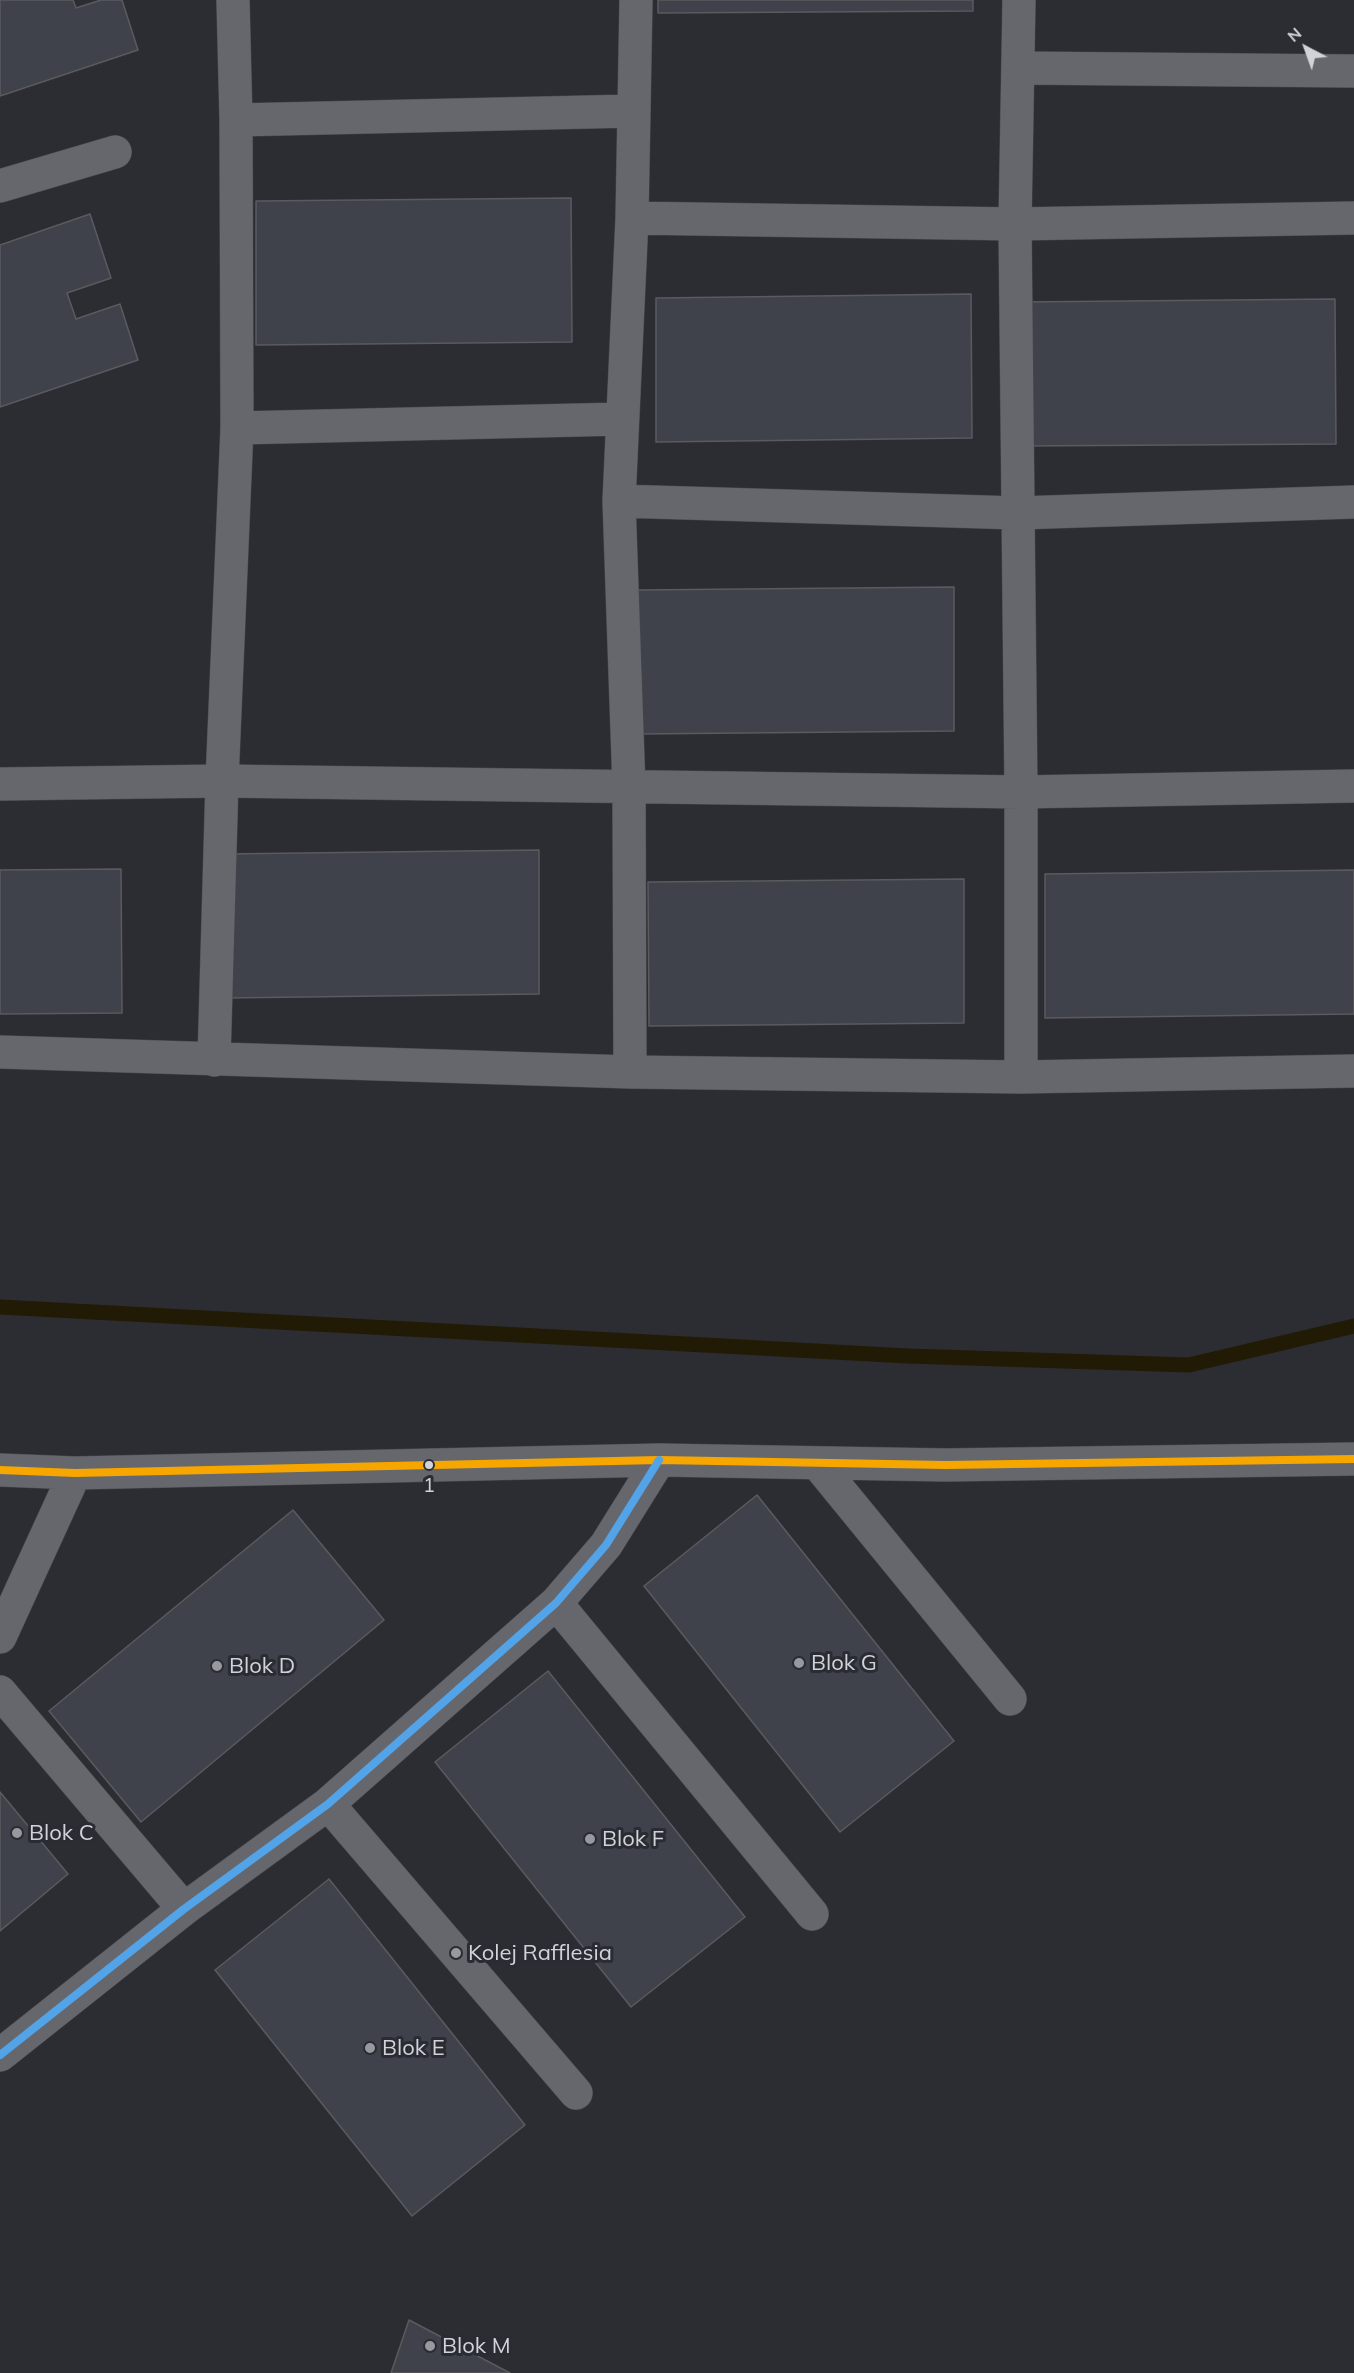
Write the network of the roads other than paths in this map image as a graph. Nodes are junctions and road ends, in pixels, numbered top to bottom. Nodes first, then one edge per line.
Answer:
1 (233, 0) edge
2 (636, 0) edge
3 (1019, 0) edge
4 (1020, 68) junction
5 (1354, 71) edge
6 (633, 111) junction
7 (236, 120) junction
8 (115, 152) dead end
9 (0, 186) edge
10 (632, 218) junction
11 (1354, 218) edge
12 (1016, 224) junction
13 (622, 419) junction
14 (237, 428) junction
15 (619, 501) junction
16 (1354, 502) edge
17 (1018, 513) junction
18 (222, 781) junction
19 (0, 784) edge
20 (1354, 786) edge
21 (629, 788) junction
22 (1021, 792) junction
23 (0, 1052) edge
24 (213, 1060) junction
25 (1354, 1071) edge
26 (630, 1072) junction
27 (1021, 1077) junction
28 (1354, 1459) edge
29 (659, 1460) junction
30 (818, 1464) junction
31 (0, 1470) edge
32 (75, 1473) junction
33 (556, 1603) junction
34 (0, 1637) edge
35 (0, 1692) edge
36 (1010, 1699) dead end
37 (328, 1804) junction
38 (184, 1909) junction
39 (812, 1914) dead end
40 (0, 2055) edge
41 (576, 2093) dead end

1 - 7 street
2 - 6 street
3 - 4 street
4 - 5 street
4 - 12 street
6 - 7 street
6 - 10 street
7 - 14 street
8 - 9 street
10 - 12 street
10 - 13 street
11 - 12 street
12 - 17 street
13 - 14 street
13 - 15 street
14 - 18 street
15 - 17 street
15 - 21 street
16 - 17 street
17 - 22 street
18 - 19 street
18 - 21 street
18 - 24 street
20 - 22 street
21 - 22 street
21 - 26 street
22 - 27 street
23 - 24 street
24 - 26 street
25 - 27 street
26 - 27 street
28 - 30 street
29 - 30 street
29 - 32 street
29 - 33 street
30 - 36 street
31 - 32 street
32 - 34 street
33 - 37 street
33 - 39 street
35 - 38 street
37 - 38 street
37 - 41 street
38 - 40 street

